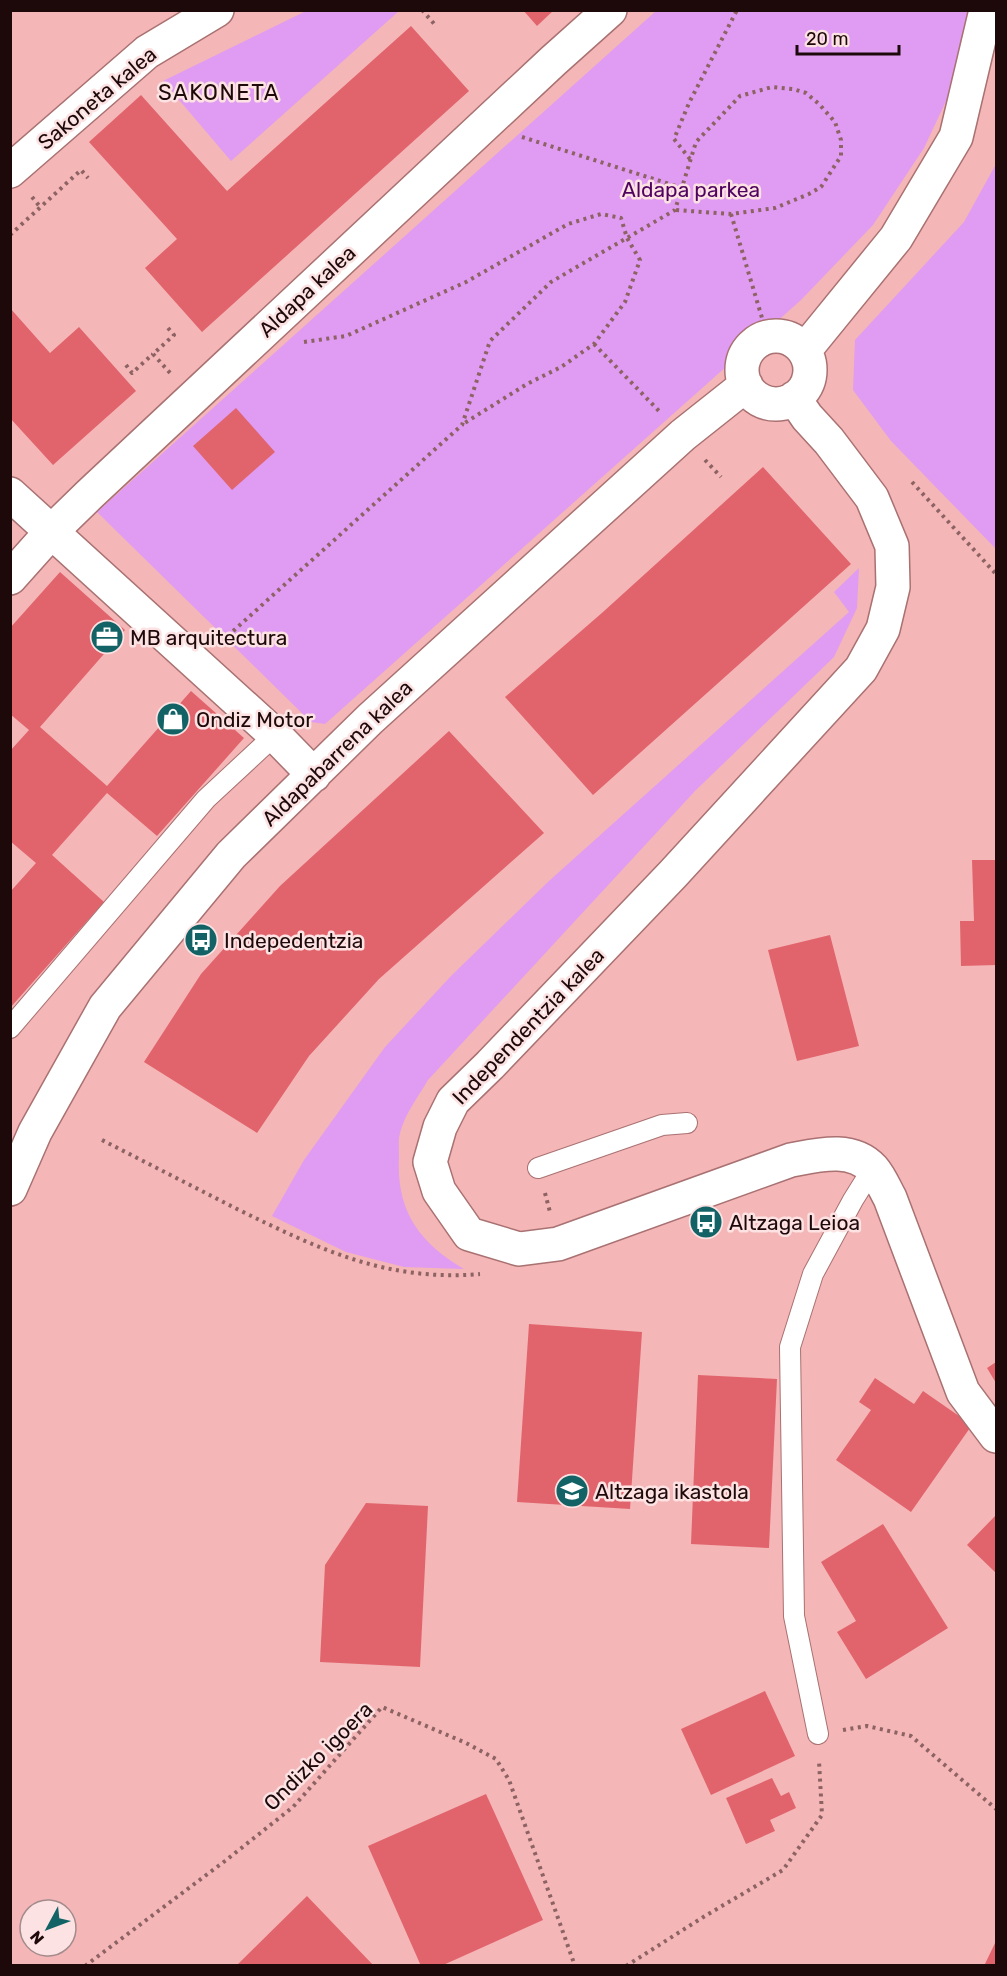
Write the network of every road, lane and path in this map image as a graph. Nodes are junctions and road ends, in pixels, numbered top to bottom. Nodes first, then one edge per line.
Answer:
1 (217, 10) edge
2 (422, 10) edge
3 (610, 10) edge
4 (737, 10) edge
5 (986, 10) edge
6 (436, 26) dead end
7 (517, 136) dead end
8 (691, 159) junction
9 (88, 178) dead end
10 (19, 181) edge
11 (682, 188) junction
12 (40, 208) junction
13 (675, 210) junction
14 (731, 214) junction
15 (10, 235) edge
16 (627, 238) junction
17 (168, 328) dead end
18 (768, 338) junction
19 (303, 342) dead end
20 (804, 351) junction
21 (153, 354) junction
22 (126, 365) dead end
23 (171, 375) dead end
24 (746, 385) junction
25 (794, 398) junction
26 (462, 424) junction
27 (912, 482) dead end
28 (10, 494) edge
29 (52, 531) junction
30 (996, 574) edge
31 (10, 578) edge
32 (196, 663) junction
33 (274, 735) junction
34 (314, 776) junction
35 (10, 1028) edge
36 (687, 1124) dead end
37 (102, 1140) dead end
38 (538, 1168) dead end
39 (873, 1168) junction
40 (10, 1189) edge
41 (458, 1276) dead end
42 (996, 1436) edge
43 (818, 1734) junction
44 (996, 1809) edge
45 (85, 1965) edge
46 (575, 1965) edge
47 (626, 1965) edge

1 - 10 street, Sakoneta kalea
2 - 6 path
3 - 29 street, Aldapa kalea
4 - 8 path
5 - 20 street
7 - 11 path
8 - 11 path
8 - 14 path
9 - 12 path
10 - 12 path
11 - 13 path
12 - 15 path
13 - 14 path
13 - 16 path
14 - 18 path
16 - 19 path
16 - 26 path
16 - 26 path
17 - 21 path
18 - 20 street
18 - 24 street
20 - 25 street
21 - 22 path
21 - 23 path
24 - 25 street
24 - 34 street, Aldapabarrena kalea
25 - 39 street, Independentzia kalea
26 - 32 path
27 - 30 path
28 - 29 street
29 - 31 street, Aldapa kalea
29 - 32 street
32 - 33 street
33 - 34 street
33 - 35 lane
34 - 40 street, Aldapabarrena kalea
36 - 38 lane
37 - 41 path
39 - 42 street
39 - 43 lane
43 - 44 path
43 - 47 path
45 - 46 path, Ondizko igoera

